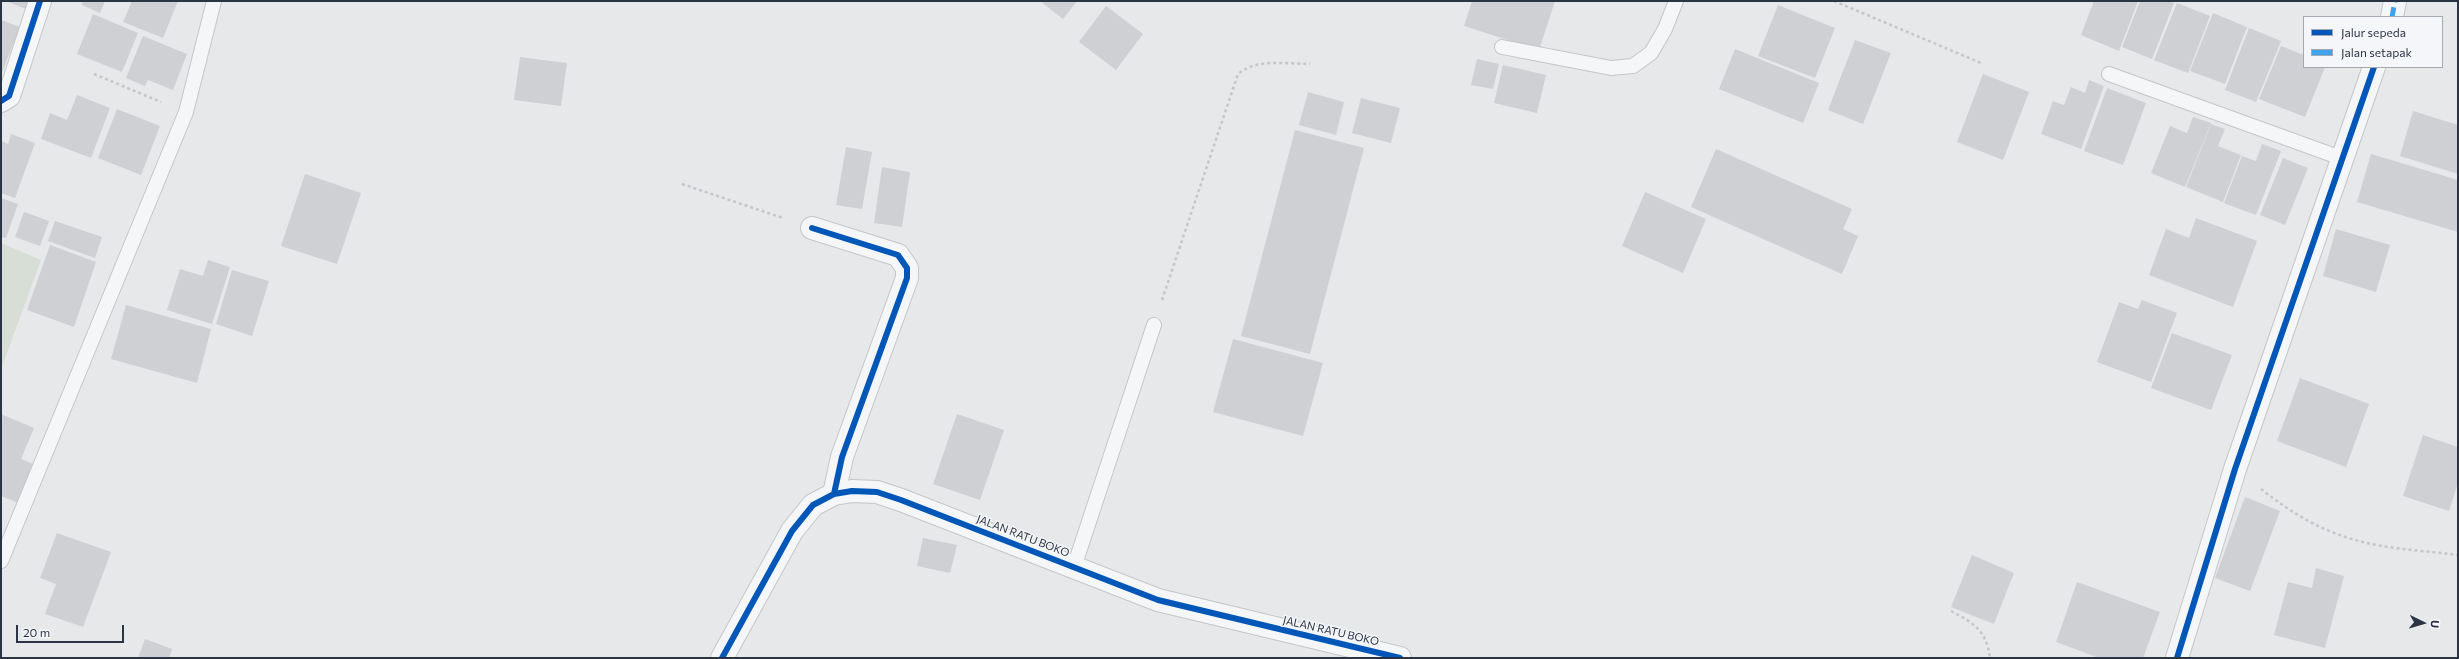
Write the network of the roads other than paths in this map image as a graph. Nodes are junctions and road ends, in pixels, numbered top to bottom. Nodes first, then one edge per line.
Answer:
1 (40, 1) edge
2 (214, 1) edge
3 (1676, 1) edge
4 (2395, 1) edge
5 (2392, 16) edge
6 (1502, 47) dead end
7 (2374, 68) edge
8 (2109, 74) dead end
9 (1, 101) edge
10 (2341, 158) junction
11 (812, 228) road end
12 (1154, 325) road end
13 (834, 494) junction
14 (1, 561) edge
15 (1074, 567) junction
16 (722, 658) edge
17 (1400, 658) edge
18 (2177, 658) edge

1 - 9 street
2 - 14 lane
3 - 6 lane
4 - 5 street
7 - 10 street
8 - 10 lane
10 - 18 street
11 - 13 street
12 - 15 lane
13 - 15 street, JALAN RATU BOKO
13 - 16 street, JALAN RATU BOKO
15 - 17 street, JALAN RATU BOKO

